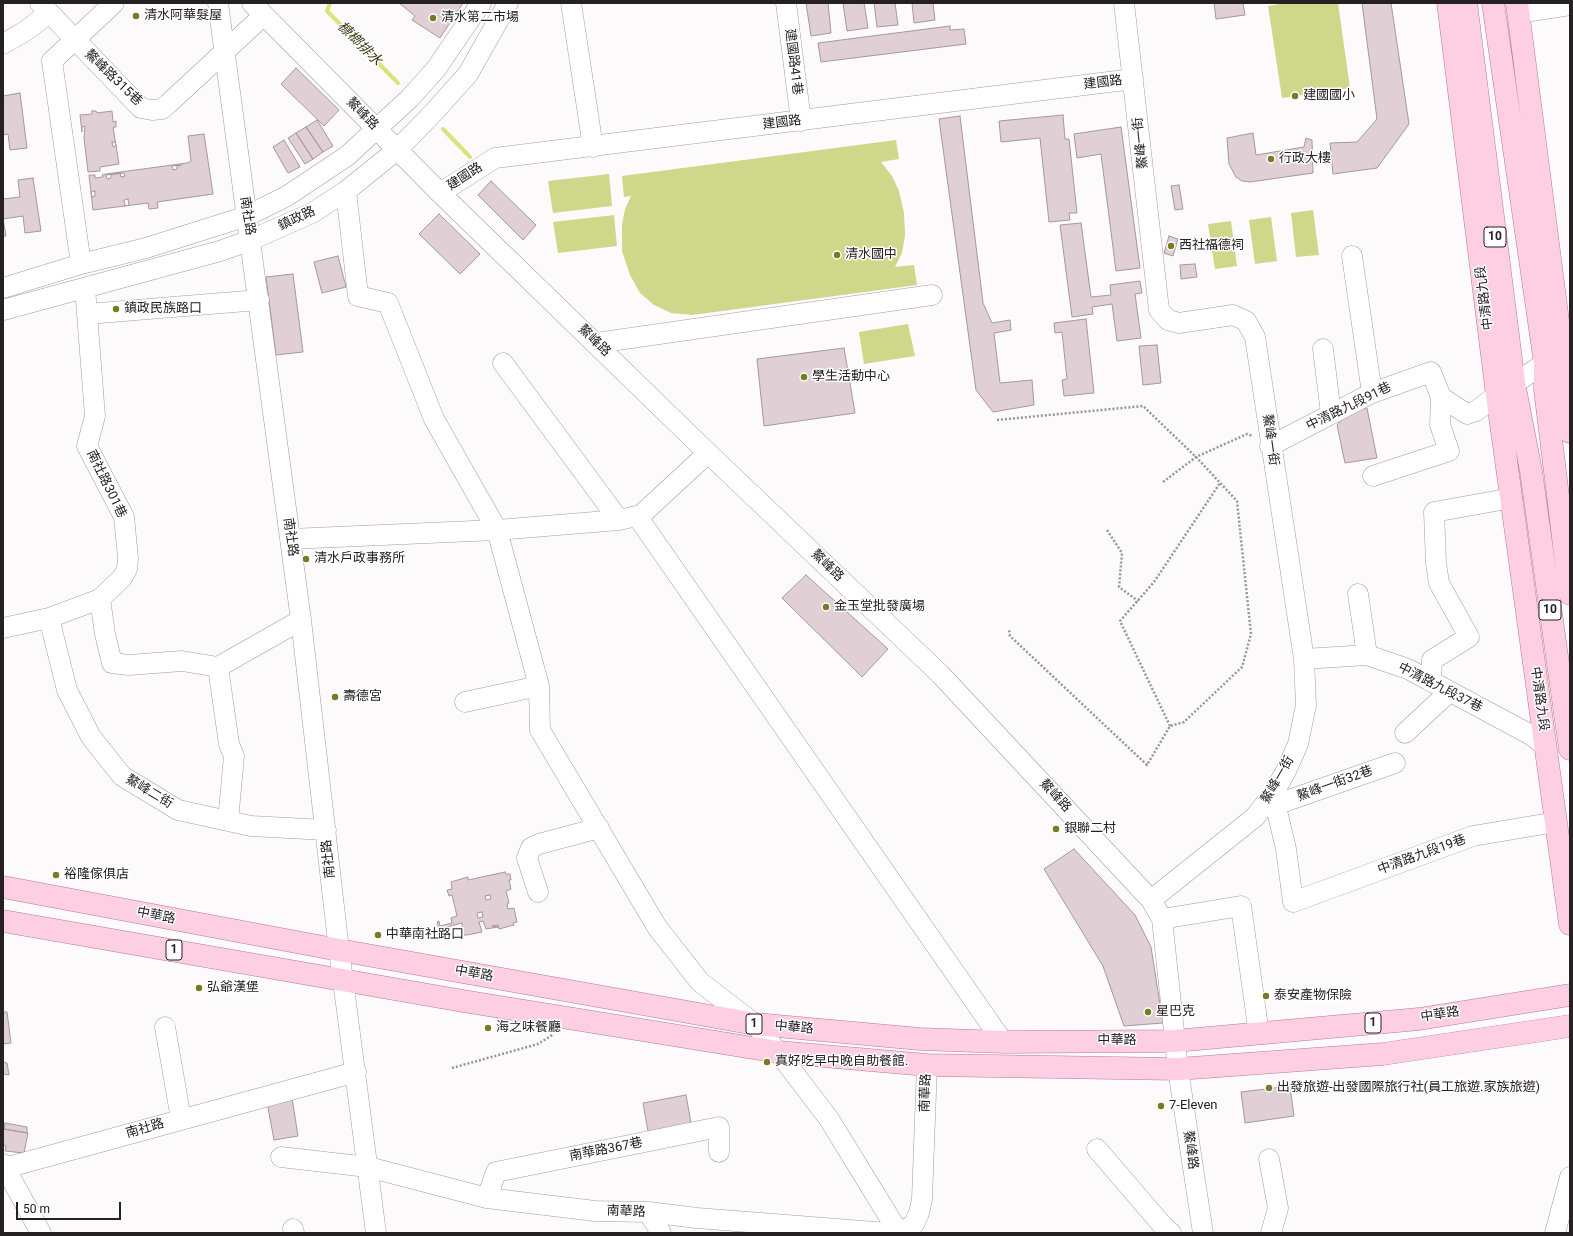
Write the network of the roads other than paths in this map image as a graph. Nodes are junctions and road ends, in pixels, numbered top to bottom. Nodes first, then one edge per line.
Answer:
1 (114, 3) edge
2 (218, 3) edge
3 (481, 3) edge
4 (508, 3) edge
5 (571, 3) edge
6 (786, 3) edge
7 (1124, 3) edge
8 (1448, 3) edge
9 (1466, 3) edge
10 (1494, 3) edge
11 (1570, 5) edge
12 (45, 8) edge
13 (1518, 8) edge
14 (258, 9) edge
15 (74, 40) junction
16 (3, 44) edge
17 (225, 52) junction
18 (1133, 79) junction
19 (801, 121) junction
20 (377, 130) junction
21 (593, 147) junction
22 (397, 150) junction
23 (346, 191) junction
24 (440, 193) junction
25 (247, 216) junction
26 (251, 240) junction
27 (1352, 256) dead end
28 (81, 264) junction
29 (3, 288) edge
30 (85, 288) junction
31 (932, 295) dead end
32 (259, 300) junction
33 (3, 310) edge
34 (87, 314) junction
35 (596, 343) junction
36 (1323, 349) dead end
37 (1559, 355) edge
38 (503, 364) dead end
39 (1506, 389) junction
40 (1372, 393) junction
41 (1441, 397) junction
42 (1331, 414) junction
43 (1570, 432) edge
44 (1570, 441) edge
45 (1270, 446) junction
46 (708, 453) junction
47 (1373, 476) dead end
48 (1512, 498) junction
49 (628, 518) junction
50 (497, 530) junction
51 (290, 539) junction
52 (1358, 594) dead end
53 (1570, 594) edge
54 (100, 599) junction
55 (49, 618) junction
56 (301, 620) junction
57 (3, 628) edge
58 (1367, 654) junction
59 (1304, 659) junction
60 (218, 667) junction
61 (1431, 682) junction
62 (539, 686) junction
63 (1449, 692) junction
64 (465, 702) dead end
65 (1405, 733) dead end
66 (1545, 746) junction
67 (1570, 749) edge
68 (1395, 763) dead end
69 (1274, 800) junction
70 (228, 821) junction
71 (1556, 822) junction
72 (599, 828) junction
73 (326, 830) junction
74 (3, 887) edge
75 (538, 892) dead end
76 (1151, 900) junction
77 (1162, 919) junction
78 (3, 921) edge
79 (1570, 924) edge
80 (339, 950) junction
81 (344, 980) junction
82 (1570, 995) edge
83 (755, 1024) junction
84 (1570, 1026) edge
85 (165, 1027) dead end
86 (1259, 1034) junction
87 (1176, 1041) junction
88 (1003, 1042) junction
89 (778, 1052) junction
90 (927, 1065) junction
91 (1178, 1069) junction
92 (356, 1072) junction
93 (181, 1119) junction
94 (1097, 1148) dead end
95 (719, 1152) dead end
96 (281, 1157) dead end
97 (1269, 1159) dead end
98 (4, 1166) edge
99 (368, 1167) junction
100 (1570, 1177) edge
101 (487, 1198) junction
102 (698, 1225) edge
103 (652, 1226) edge
104 (41, 1233) edge
105 (376, 1233) edge
106 (888, 1233) edge
107 (900, 1233) edge
108 (1171, 1233) edge
109 (1203, 1233) edge
110 (1271, 1233) edge
111 (1555, 1233) edge

1 - 15 street
2 - 17 street, 南社路
3 - 20 street, 鎮政路
4 - 22 street, 鎮政路
5 - 21 street
6 - 19 street, 建國路41巷
7 - 18 street, 鰲峰一街
8 - 39 main road, 中清路九段
9 - 39 main road, 中清路九段 / 10
10 - 37 main road, 10
11 - 13 street
12 - 15 street, 鰲峰路315巷
12 - 16 street
13 - 37 main road
14 - 17 street, 鰲峰路315巷
14 - 20 street, 鰲峰路
15 - 17 street, 鰲峰路315巷
15 - 28 street
17 - 25 street, 南社路
18 - 19 street, 建國路
18 - 45 street, 鰲峰一街
19 - 21 street, 建國路
20 - 22 street, 鰲峰路
20 - 25 street, 鎮政路
21 - 24 street, 建國路
22 - 23 street, 鎮政路
22 - 24 street, 鰲峰路
23 - 26 street, 鎮政路
23 - 50 street
24 - 35 street, 鰲峰路
25 - 26 street, 南社路
25 - 28 street, 鎮政路
26 - 30 street, 鎮政路
26 - 32 street, 南社路
27 - 40 street
28 - 29 street, 鎮政路
30 - 33 street, 鎮政路
30 - 34 street, 南社路301巷
31 - 35 street
32 - 34 street
32 - 51 street, 南社路
34 - 54 street, 南社路301巷
35 - 46 street, 鰲峰路
36 - 42 street
37 - 39 street
37 - 43 main road
37 - 44 main road
37 - 53 main road, 10
38 - 49 street
39 - 41 street
39 - 48 main road, 中清路九段
39 - 67 main road, 中清路九段 / 10
40 - 41 street, 中清路九段91巷
40 - 42 street, 中清路九段91巷
41 - 47 street
42 - 45 street, 中清路九段91巷
45 - 59 street, 鰲峰一街
46 - 49 street
46 - 76 street, 鰲峰路
48 - 61 street
48 - 66 main road, 中清路九段
49 - 50 street
49 - 88 street
50 - 51 street
50 - 62 street
51 - 56 street, 南社路
52 - 58 street
54 - 55 street
54 - 60 street
55 - 57 street
55 - 70 street, 鰲峰二街
56 - 60 street
56 - 73 street, 南社路
58 - 59 street, 中清路九段37巷
58 - 61 street, 中清路九段37巷
59 - 69 street, 鰲峰一街
60 - 70 street
61 - 63 street, 中清路九段37巷
62 - 64 street
62 - 72 street
63 - 65 street
63 - 66 street, 中清路九段37巷
66 - 71 main road, 中清路九段
68 - 69 street, 鰲峰一街32巷
69 - 71 street, 中清路九段19巷
69 - 76 street, 鰲峰一街
70 - 73 street, 鰲峰二街
71 - 79 main road, 中清路九段
72 - 75 street
72 - 83 street
73 - 80 street, 南社路
74 - 80 main road, 中華路 / 1
76 - 77 street, 鰲峰路
77 - 86 street
77 - 87 street, 鰲峰路
78 - 81 main road, 中華路 / 1
80 - 81 street, 南社路
80 - 83 main road, 中華路 / 1
81 - 89 main road, 中華路 / 1
81 - 92 street, 南社路
82 - 86 main road, 中華路 / 1
83 - 88 main road, 中華路 / 1
83 - 89 street
84 - 91 main road, 中華路 / 1
85 - 93 street
86 - 87 main road, 中華路 / 1
87 - 88 main road, 中華路 / 1
87 - 91 street, 鰲峰路
89 - 90 main road, 中華路 / 1
89 - 107 street
90 - 91 main road, 中華路 / 1
90 - 107 street, 南華路
91 - 109 street, 鰲峰路
92 - 93 street, 南社路
92 - 99 street, 南社路
93 - 98 street, 南社路
94 - 108 street
95 - 101 street, 南華路367巷
96 - 99 street, 南華路
97 - 110 street
98 - 104 street, 南社路
99 - 101 street, 南華路
99 - 105 street, 南社路
100 - 111 street
101 - 103 street, 南華路
102 - 103 street, 南華路
102 - 106 street, 南華路

